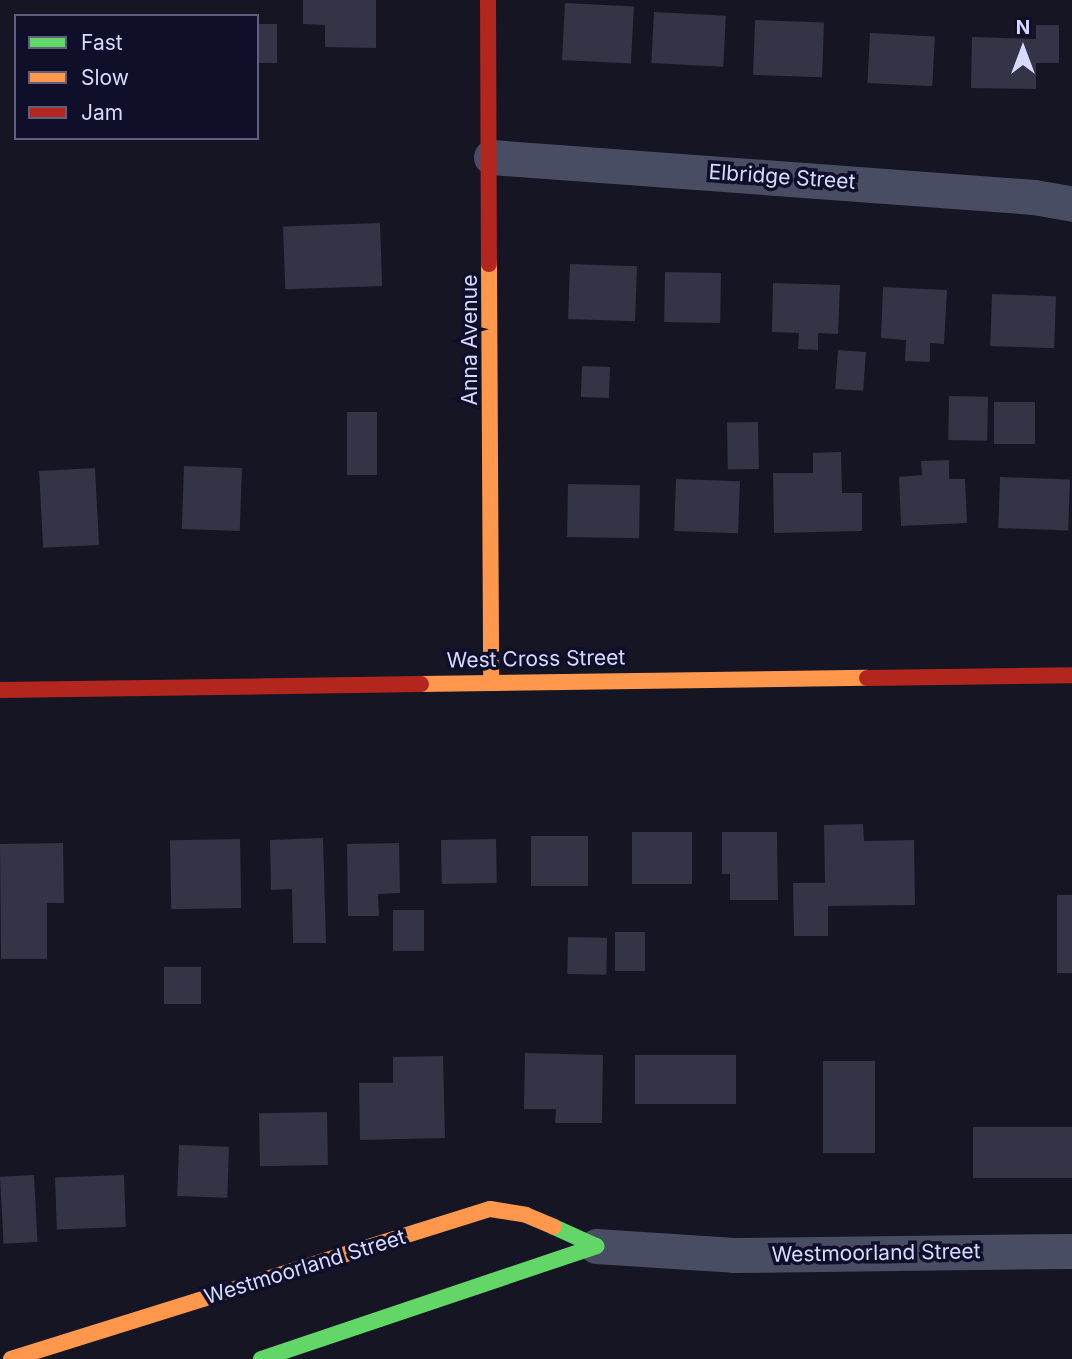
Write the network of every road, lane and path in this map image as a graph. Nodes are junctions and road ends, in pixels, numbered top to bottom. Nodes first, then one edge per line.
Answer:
1 (488, 0) edge
2 (491, 157) junction
3 (1072, 204) edge
4 (1072, 675) edge
5 (491, 680) junction
6 (0, 690) edge
7 (596, 1246) junction
8 (1072, 1251) edge
9 (12, 1359) edge
10 (261, 1359) edge

1 - 2 street, Anna Avenue
2 - 3 street, Elbridge Street
2 - 5 street, Anna Avenue
4 - 5 street, West Cross Street
5 - 6 street, West Cross Street
7 - 8 street, Westmoorland Street
7 - 9 street, Westmoorland Street
7 - 10 street, Westmoorland Street

